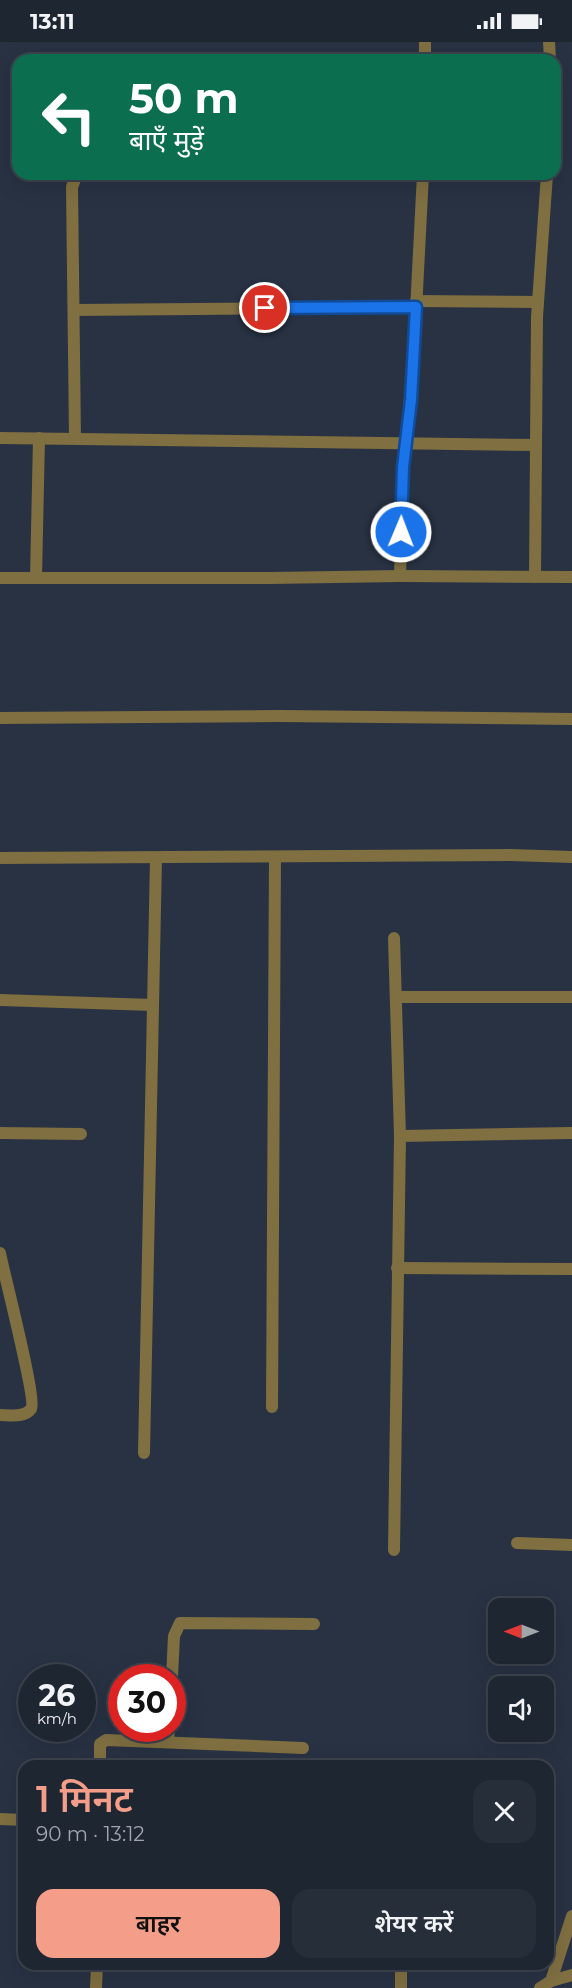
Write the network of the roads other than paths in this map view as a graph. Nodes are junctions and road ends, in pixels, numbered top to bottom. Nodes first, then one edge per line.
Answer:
1 (75, 180) edge
2 (423, 180) edge
3 (547, 180) edge
4 (538, 302) junction
5 (416, 304) junction
6 (74, 310) junction
7 (0, 438) edge
8 (39, 438) junction
9 (75, 438) junction
10 (405, 445) junction
11 (536, 445) junction
12 (400, 576) junction
13 (535, 577) junction
14 (572, 577) edge
15 (0, 578) edge
16 (36, 578) junction
17 (0, 718) edge
18 (572, 719) edge
19 (572, 856) edge
20 (275, 857) junction
21 (0, 858) edge
22 (156, 858) junction
23 (394, 938) dead end
24 (396, 997) junction
25 (572, 998) edge
26 (0, 1000) edge
27 (153, 1005) junction
28 (0, 1133) edge
29 (572, 1133) edge
30 (81, 1134) dead end
31 (400, 1136) junction
32 (0, 1253) edge
33 (397, 1268) junction
34 (572, 1269) edge
35 (3, 1277) edge
36 (272, 1407) dead end
37 (0, 1415) edge
38 (144, 1453) dead end
39 (517, 1543) dead end
40 (572, 1545) edge
41 (394, 1550) dead end
42 (314, 1624) dead end
43 (173, 1664) edge
44 (108, 1740) edge
45 (168, 1742) edge
46 (303, 1748) dead end
47 (100, 1760) edge
48 (0, 1818) edge
49 (18, 1820) edge
50 (572, 1916) edge
51 (554, 1961) edge
52 (97, 1970) edge
53 (401, 1970) edge
54 (551, 1970) edge
55 (572, 1975) edge
56 (545, 1984) edge
57 (96, 1988) edge
58 (401, 1988) edge

1 - 6 street
2 - 5 street
3 - 4 street
4 - 5 street
4 - 11 street
5 - 6 street
5 - 10 street
6 - 9 street
7 - 8 street
8 - 9 street
8 - 16 street
9 - 10 street
10 - 11 street
10 - 12 street
11 - 13 street
12 - 13 street
12 - 16 street
13 - 14 street
15 - 16 street
17 - 18 street
19 - 20 street
20 - 22 street
20 - 36 street
21 - 22 street
22 - 27 street
23 - 24 street
24 - 25 street
24 - 31 street
26 - 27 street
27 - 38 street
28 - 30 street
29 - 31 street
31 - 33 street
32 - 35 street
33 - 34 street
33 - 41 street
35 - 37 street
39 - 40 street
42 - 43 street
44 - 47 street
45 - 46 street
48 - 49 street
50 - 51 street
52 - 57 street
53 - 58 street
54 - 56 street
55 - 56 street

